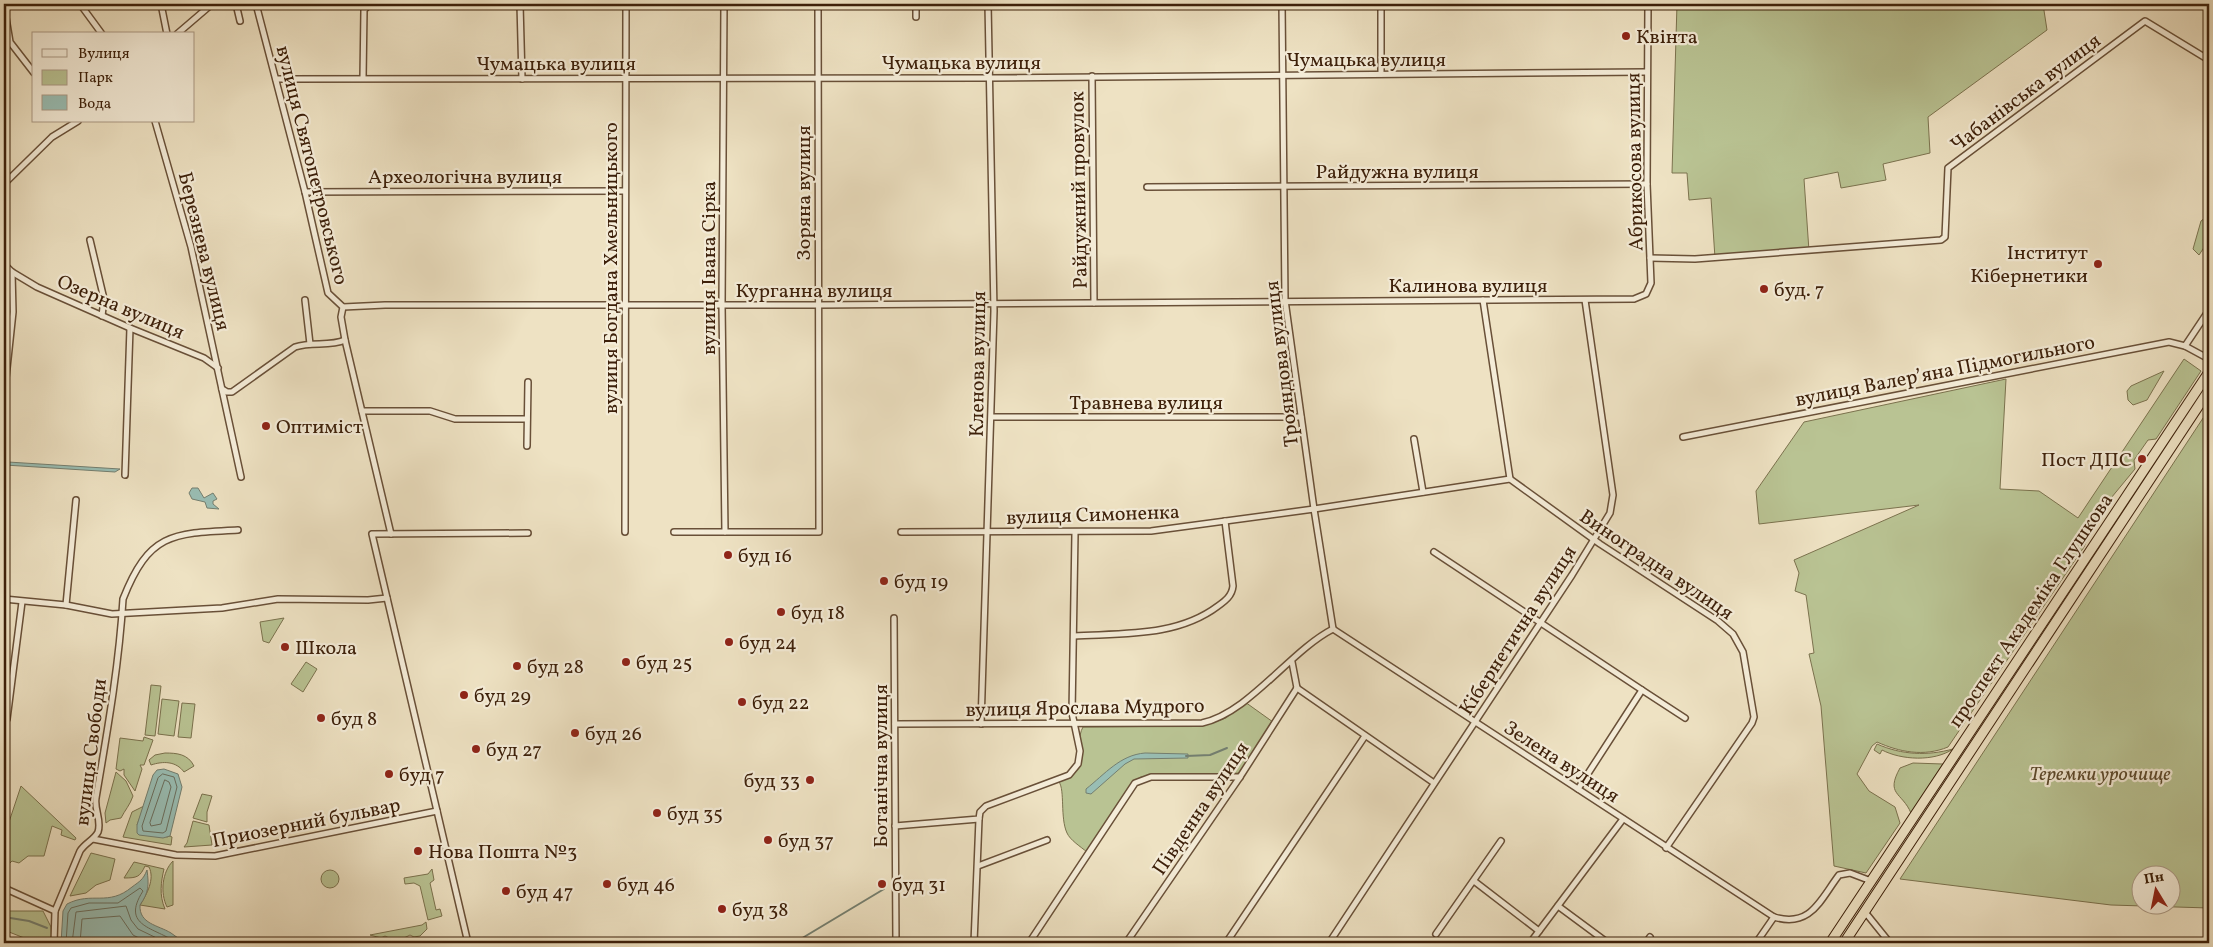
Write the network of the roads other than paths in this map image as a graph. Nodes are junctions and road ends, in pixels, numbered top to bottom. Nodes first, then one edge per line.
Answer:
1 (80, 4) edge
2 (161, 4) edge
3 (212, 4) edge
4 (236, 4) edge
5 (256, 4) edge
6 (370, 4) edge
7 (520, 4) edge
8 (626, 4) edge
9 (724, 4) edge
10 (818, 4) edge
11 (916, 4) edge
12 (988, 4) edge
13 (1282, 4) edge
14 (1381, 4) edge
15 (1648, 4) edge
16 (4, 6) edge
17 (916, 17) dead end
18 (240, 21) dead end
19 (101, 32) edge
20 (168, 32) edge
21 (178, 32) edge
22 (6, 34) edge
23 (2209, 60) edge
24 (32, 71) edge
25 (1646, 72) junction
26 (1282, 74) junction
27 (1381, 74) junction
28 (1092, 76) junction
29 (276, 78) junction
30 (363, 78) junction
31 (625, 78) junction
32 (818, 78) junction
33 (989, 78) junction
34 (522, 79) junction
35 (723, 79) junction
36 (155, 122) edge
37 (69, 124) edge
38 (4, 184) edge
39 (1647, 184) junction
40 (1147, 187) dead end
41 (1284, 187) junction
42 (625, 191) junction
43 (306, 192) junction
44 (90, 240) dead end
45 (1650, 258) junction
46 (4, 264) edge
47 (12, 272) junction
48 (1649, 290) joint
49 (305, 300) dead end
50 (1285, 300) junction
51 (1484, 300) junction
52 (1585, 300) junction
53 (993, 303) junction
54 (1094, 303) junction
55 (625, 305) junction
56 (722, 305) junction
57 (818, 305) junction
58 (343, 308) junction
59 (2209, 310) edge
60 (102, 316) junction
61 (130, 328) junction
62 (345, 340) junction
63 (310, 344) junction
64 (2185, 346) junction
65 (2209, 359) edge
66 (218, 368) junction
67 (2209, 372) edge
68 (528, 382) dead end
69 (222, 389) junction
70 (2209, 390) edge
71 (4, 396) edge
72 (362, 411) junction
73 (992, 417) junction
74 (1301, 418) junction
75 (527, 419) junction
76 (1683, 437) dead end
77 (1414, 439) dead end
78 (527, 446) dead end
79 (126, 475) dead end
80 (241, 477) dead end
81 (1510, 479) junction
82 (1423, 492) junction
83 (76, 500) dead end
84 (1314, 509) junction
85 (1226, 521) junction
86 (238, 530) dead end
87 (988, 531) junction
88 (528, 532) dead end
89 (624, 532) dead end
90 (674, 532) dead end
91 (725, 532) junction
92 (901, 532) dead end
93 (1075, 532) junction
94 (391, 534) junction
95 (1593, 539) junction
96 (1434, 552) dead end
97 (387, 598) junction
98 (4, 599) edge
99 (22, 602) junction
100 (66, 605) junction
101 (122, 612) junction
102 (894, 618) dead end
103 (1541, 621) junction
104 (1333, 628) junction
105 (1074, 636) junction
106 (1292, 662) junction
107 (1297, 688) junction
108 (1642, 690) junction
109 (1685, 718) dead end
110 (7, 719) dead end
111 (1476, 722) junction
112 (895, 724) junction
113 (981, 724) junction
114 (1076, 724) junction
115 (1365, 736) junction
116 (1240, 777) junction
117 (1434, 783) junction
118 (1578, 789) junction
119 (437, 811) junction
120 (979, 819) junction
121 (1623, 819) junction
122 (894, 826) junction
123 (93, 839) junction
124 (1047, 840) dead end
125 (1501, 842) dead end
126 (1666, 848) junction
127 (978, 866) junction
128 (1474, 881) junction
129 (1871, 881) junction
130 (4, 888) edge
131 (1558, 906) junction
132 (55, 911) junction
133 (1865, 912) junction
134 (1774, 917) junction
135 (1538, 931) junction
136 (1436, 934) dead end
137 (1650, 937) dead end
138 (54, 943) edge
139 (468, 943) edge
140 (896, 943) edge
141 (974, 943) edge
142 (1029, 943) edge
143 (1126, 943) edge
144 (1226, 943) edge
145 (1329, 943) edge
146 (1530, 943) edge
147 (1608, 943) edge
148 (1646, 943) edge
149 (1756, 943) edge
150 (1830, 943) edge
151 (1844, 943) edge
152 (1890, 943) edge

1 - 19 street
2 - 20 street
3 - 21 street
4 - 18 street
5 - 29 street, вулиця Святопетровського
6 - 30 street
7 - 34 street
8 - 31 street, вулиця Богдана Хмельницького
9 - 35 street, вулиця Івана Сірка
10 - 32 street, Зоряна вулиця
11 - 17 street
12 - 33 street, Кленова вулиця
13 - 26 street, Трояндова вулиця
14 - 27 street
15 - 25 street, Абрикосова вулиця
16 - 22 street
22 - 24 street
23 - 45 street, Чабанівська вулиця
25 - 27 street, Чумацька вулиця
25 - 39 street, Абрикосова вулиця
26 - 27 street, Чумацька вулиця
26 - 28 street, Чумацька вулиця
26 - 41 street, Трояндова вулиця
28 - 33 street, Чумацька вулиця
28 - 54 street, Райдужний провулок
29 - 30 street, Чумацька вулиця
29 - 43 street, вулиця Святопетровського
30 - 34 street, Чумацька вулиця
31 - 34 street, Чумацька вулиця
31 - 35 street, Чумацька вулиця
31 - 42 street, вулиця Богдана Хмельницького
32 - 33 street, Чумацька вулиця
32 - 35 street, Чумацька вулиця
32 - 57 street, Зоряна вулиця
33 - 53 street, Кленова вулиця
35 - 56 street, вулиця Івана Сірка
36 - 66 street, Березнева вулиця
37 - 38 street
39 - 41 street, Райдужна вулиця
39 - 45 street, Абрикосова вулиця
40 - 41 street, Райдужна вулиця
41 - 50 street, Трояндова вулиця
42 - 43 street, Археологічна вулиця
42 - 55 street, вулиця Богдана Хмельницького
43 - 58 street, вулиця Святопетровського
44 - 60 street
45 - 48 street, Абрикосова вулиця
46 - 47 street, Озерна вулиця
47 - 60 street, Озерна вулиця
47 - 71 street
48 - 52 street, Калинова вулиця
49 - 63 street
50 - 51 street, Калинова вулиця
50 - 54 street, Курганна вулиця
50 - 74 street, Трояндова вулиця
51 - 52 street, Калинова вулиця
51 - 81 street
52 - 95 street, Кібернетична вулиця
53 - 54 street, Курганна вулиця
53 - 57 street, Курганна вулиця
53 - 73 street, Кленова вулиця
55 - 56 street, Курганна вулиця
55 - 58 street, Курганна вулиця
55 - 89 street, вулиця Богдана Хмельницького
56 - 57 street, Курганна вулиця
56 - 91 street, вулиця Івана Сірка
57 - 91 street, Зоряна вулиця
58 - 62 street, вулиця Святопетровського
59 - 64 street
60 - 61 street, Озерна вулиця
61 - 66 street, Озерна вулиця
61 - 79 street
62 - 63 street
62 - 72 street, вулиця Святопетровського
63 - 69 street
64 - 65 street, вулиця Валерʼяна Підмогильного
64 - 76 street, вулиця Валерʼяна Підмогильного
66 - 69 street, Березнева вулиця
67 - 129 highway, проспект Академіка Глушкова
68 - 75 street
69 - 80 street, Березнева вулиця
70 - 133 highway, проспект Академіка Глушкова
72 - 75 street
72 - 94 street, вулиця Святопетровського
73 - 74 street, Травнева вулиця
73 - 87 street, Кленова вулиця
74 - 84 street, Трояндова вулиця
75 - 78 street
77 - 82 street
81 - 82 street
81 - 95 street, Виноградна вулиця
82 - 84 street
83 - 100 street
84 - 85 street, вулиця Симоненка
84 - 104 street, Трояндова вулиця
85 - 93 street, вулиця Симоненка
85 - 105 street
86 - 101 street
87 - 92 street, вулиця Симоненка
87 - 93 street, вулиця Симоненка
87 - 113 street, Кленова вулиця
88 - 94 street
90 - 91 street
93 - 105 street
94 - 97 street
95 - 103 street, Кібернетична вулиця
95 - 126 street, Виноградна вулиця
96 - 103 street
97 - 101 street
97 - 119 street
98 - 99 street
99 - 100 street
99 - 110 street
100 - 101 street
101 - 123 street, вулиця Свободи
102 - 112 street, Ботанічна вулиця
103 - 108 street
103 - 111 street, Кібернетична вулиця
104 - 106 street, вулиця Ярослава Мудрого
104 - 111 street, Зелена вулиця
105 - 114 street
106 - 107 street
106 - 114 street, вулиця Ярослава Мудрого
107 - 115 street
107 - 116 street, Південна вулиця
108 - 109 street
108 - 118 street
111 - 117 street, Кібернетична вулиця
111 - 118 street, Зелена вулиця
112 - 113 street, вулиця Ярослава Мудрого
112 - 122 street, Ботанічна вулиця
113 - 114 street, вулиця Ярослава Мудрого
114 - 120 street
115 - 117 street
115 - 144 street
116 - 142 street
116 - 143 street, Південна вулиця
117 - 145 street, Кібернетична вулиця
118 - 121 street, Зелена вулиця
119 - 123 street, Приозерний бульвар
119 - 139 street
120 - 122 street
120 - 127 street
121 - 126 street, Зелена вулиця
121 - 131 street
122 - 140 street, Ботанічна вулиця
123 - 132 street, вулиця Свободи
124 - 127 street
125 - 128 street
126 - 134 street, Зелена вулиця
127 - 141 street
128 - 135 street
128 - 136 street
129 - 134 street
129 - 150 highway, проспект Академіка Глушкова
130 - 132 street
131 - 135 street
131 - 147 street
132 - 138 street, вулиця Свободи
133 - 151 highway, проспект Академіка Глушкова
133 - 152 street
134 - 149 street
135 - 146 street
137 - 148 street

